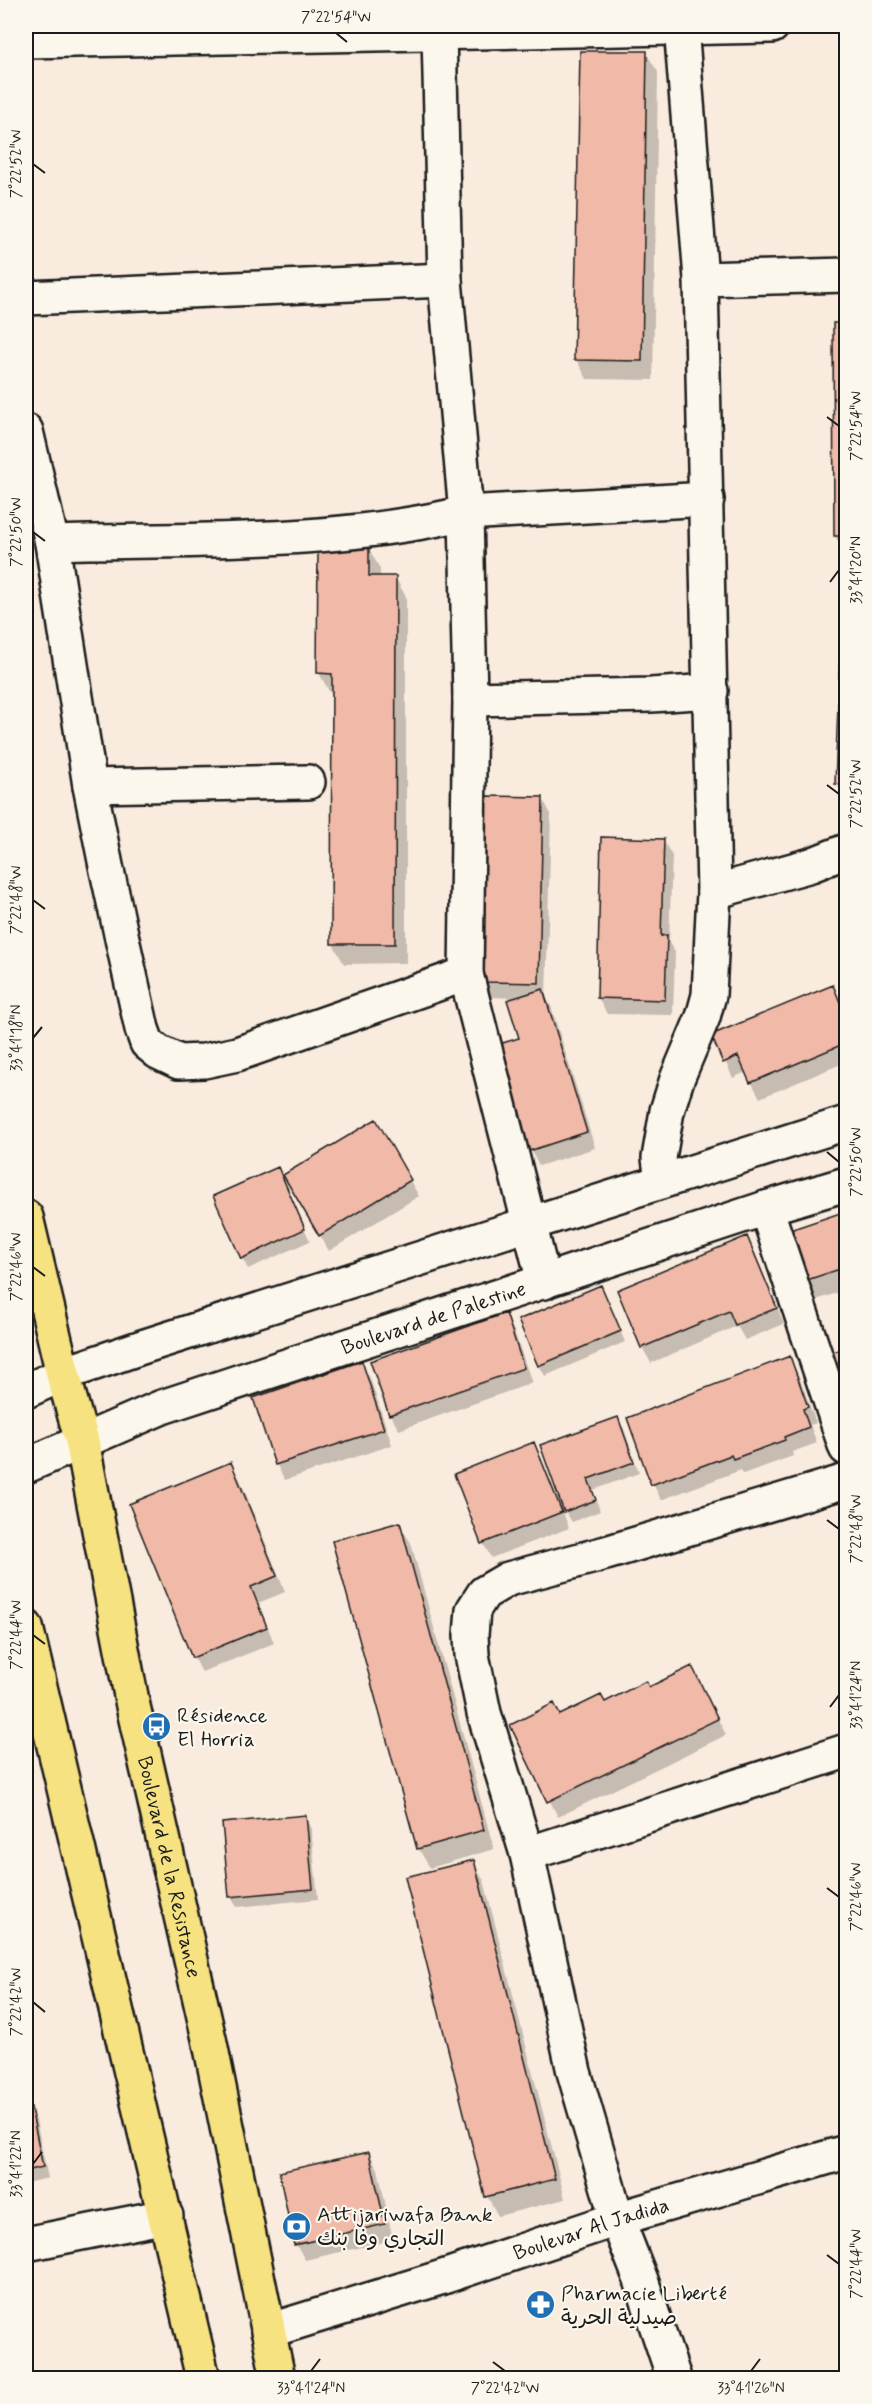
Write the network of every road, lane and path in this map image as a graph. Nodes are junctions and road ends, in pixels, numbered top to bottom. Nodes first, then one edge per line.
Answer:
1 (681, 26) edge
2 (772, 26) edge
3 (188, 31) edge
4 (439, 33) junction
5 (26, 41) edge
6 (846, 275) edge
7 (701, 279) junction
8 (445, 280) junction
9 (26, 298) edge
10 (26, 431) edge
11 (707, 499) junction
12 (466, 513) junction
13 (52, 543) junction
14 (711, 691) junction
15 (470, 699) junction
16 (308, 782) dead end
17 (90, 786) junction
18 (846, 851) edge
19 (714, 892) junction
20 (466, 974) junction
21 (846, 1123) edge
22 (662, 1181) junction
23 (846, 1184) edge
24 (766, 1208) junction
25 (26, 1217) edge
26 (530, 1225) junction
27 (544, 1282) junction
28 (63, 1374) junction
29 (26, 1391) edge
30 (82, 1441) junction
31 (846, 1448) edge
32 (26, 1466) edge
33 (846, 1481) edge
34 (26, 1627) edge
35 (846, 1751) edge
36 (527, 1854) junction
37 (846, 2152) edge
38 (166, 2216) junction
39 (617, 2219) junction
40 (26, 2244) edge
41 (268, 2331) junction
42 (203, 2379) edge
43 (278, 2379) edge
44 (674, 2379) edge

1 - 2 street
1 - 4 street
1 - 7 street
3 - 4 street
3 - 5 street
4 - 8 street
6 - 7 street
7 - 11 street
8 - 9 street
8 - 12 street
10 - 13 street
11 - 12 street
11 - 14 street
12 - 13 street
12 - 15 street
13 - 17 street
14 - 15 street
14 - 19 street
15 - 20 street
16 - 17 street
17 - 20 street
18 - 19 street
19 - 22 street
20 - 26 street
21 - 22 street
22 - 26 street
23 - 24 street, Boulevard de Palestine
24 - 27 street, Boulevard de Palestine
24 - 31 street
25 - 28 main road, Boulevard de la Resistance
26 - 27 street
26 - 28 street
27 - 30 street, Boulevard de Palestine
28 - 29 street
28 - 30 main road, Boulevard de la Resistance
30 - 32 street, Boulevard de Palestine
30 - 41 main road, Boulevard de la Resistance
33 - 36 street
34 - 38 main road
35 - 36 street
36 - 39 street
37 - 39 street, Boulevar Al Jadida
38 - 40 street
38 - 42 main road
39 - 41 street, Boulevar Al Jadida
39 - 44 street
41 - 43 main road, Boulevard de la Resistance

